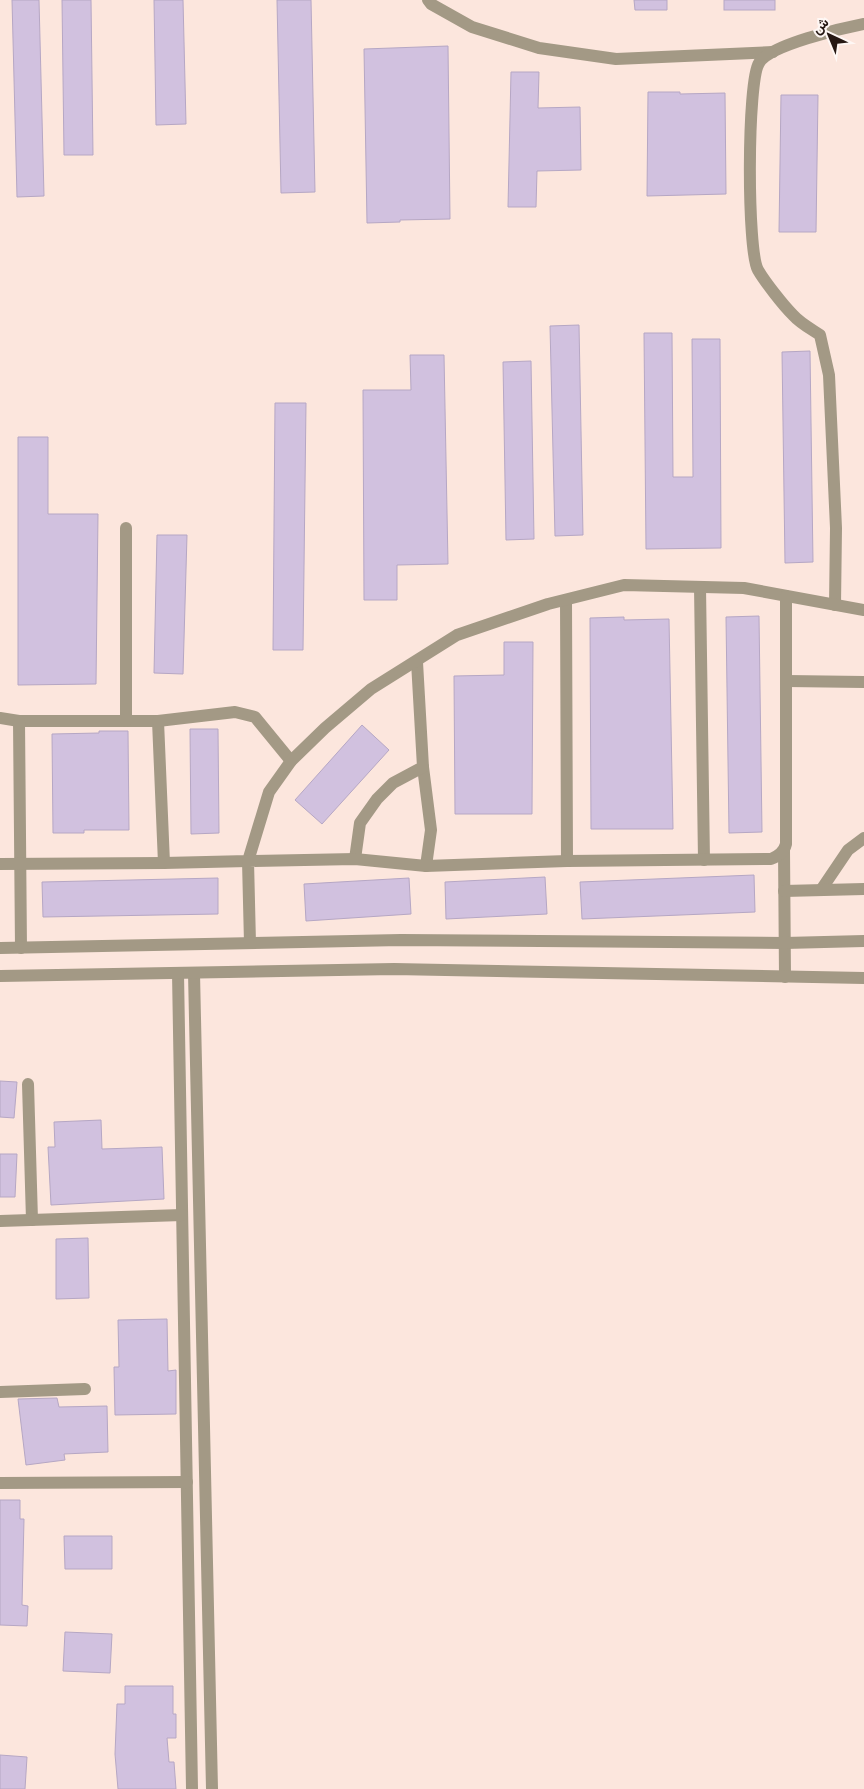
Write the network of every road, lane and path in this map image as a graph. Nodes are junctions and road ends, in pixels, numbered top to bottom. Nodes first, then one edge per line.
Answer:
1 (428, 0) edge
2 (864, 24) edge
3 (773, 52) junction
4 (126, 528) dead end
5 (700, 587) junction
6 (786, 596) junction
7 (566, 600) junction
8 (835, 605) junction
9 (864, 610) edge
10 (417, 662) junction
11 (787, 681) junction
12 (864, 682) edge
13 (0, 718) edge
14 (158, 720) junction
15 (19, 721) junction
16 (126, 721) junction
17 (291, 761) junction
18 (423, 767) junction
19 (864, 838) edge
20 (784, 850) junction
21 (355, 859) junction
22 (248, 860) junction
23 (567, 860) junction
24 (704, 860) junction
25 (164, 863) junction
26 (0, 864) edge
27 (20, 864) junction
28 (426, 866) junction
29 (821, 890) junction
30 (864, 890) edge
31 (784, 891) junction
32 (864, 941) edge
33 (784, 942) junction
34 (250, 943) junction
35 (0, 948) edge
36 (21, 948) junction
37 (178, 973) junction
38 (194, 973) junction
39 (0, 976) edge
40 (785, 977) junction
41 (864, 978) edge
42 (28, 1084) dead end
43 (182, 1215) junction
44 (32, 1220) junction
45 (0, 1222) edge
46 (85, 1389) dead end
47 (0, 1392) edge
48 (187, 1482) junction
49 (0, 1483) edge
50 (192, 1789) edge
51 (212, 1789) edge

1 - 3 street
2 - 3 street
3 - 8 street
4 - 16 street
5 - 6 street
5 - 7 street
5 - 24 street
6 - 8 street
6 - 11 street
7 - 10 street
7 - 23 street
8 - 9 street
10 - 17 street
10 - 18 street
11 - 12 street
11 - 20 street
13 - 15 street
14 - 16 street
14 - 17 street
14 - 25 street
15 - 16 street
15 - 27 street
17 - 22 street
18 - 21 street
18 - 28 street
19 - 29 street
20 - 24 street
20 - 31 street
21 - 22 street
21 - 28 street
22 - 25 street
22 - 34 street
23 - 24 street
23 - 28 street
25 - 27 street
26 - 27 street
27 - 36 street
29 - 30 street
29 - 31 street
31 - 33 street
32 - 33 street
33 - 34 street
33 - 40 street
34 - 36 street
35 - 36 street
37 - 38 street
37 - 39 street
37 - 43 street
38 - 40 street
38 - 51 street
40 - 41 street
42 - 44 street
43 - 44 street
43 - 48 street
44 - 45 street
46 - 47 street
48 - 49 street
48 - 50 street

